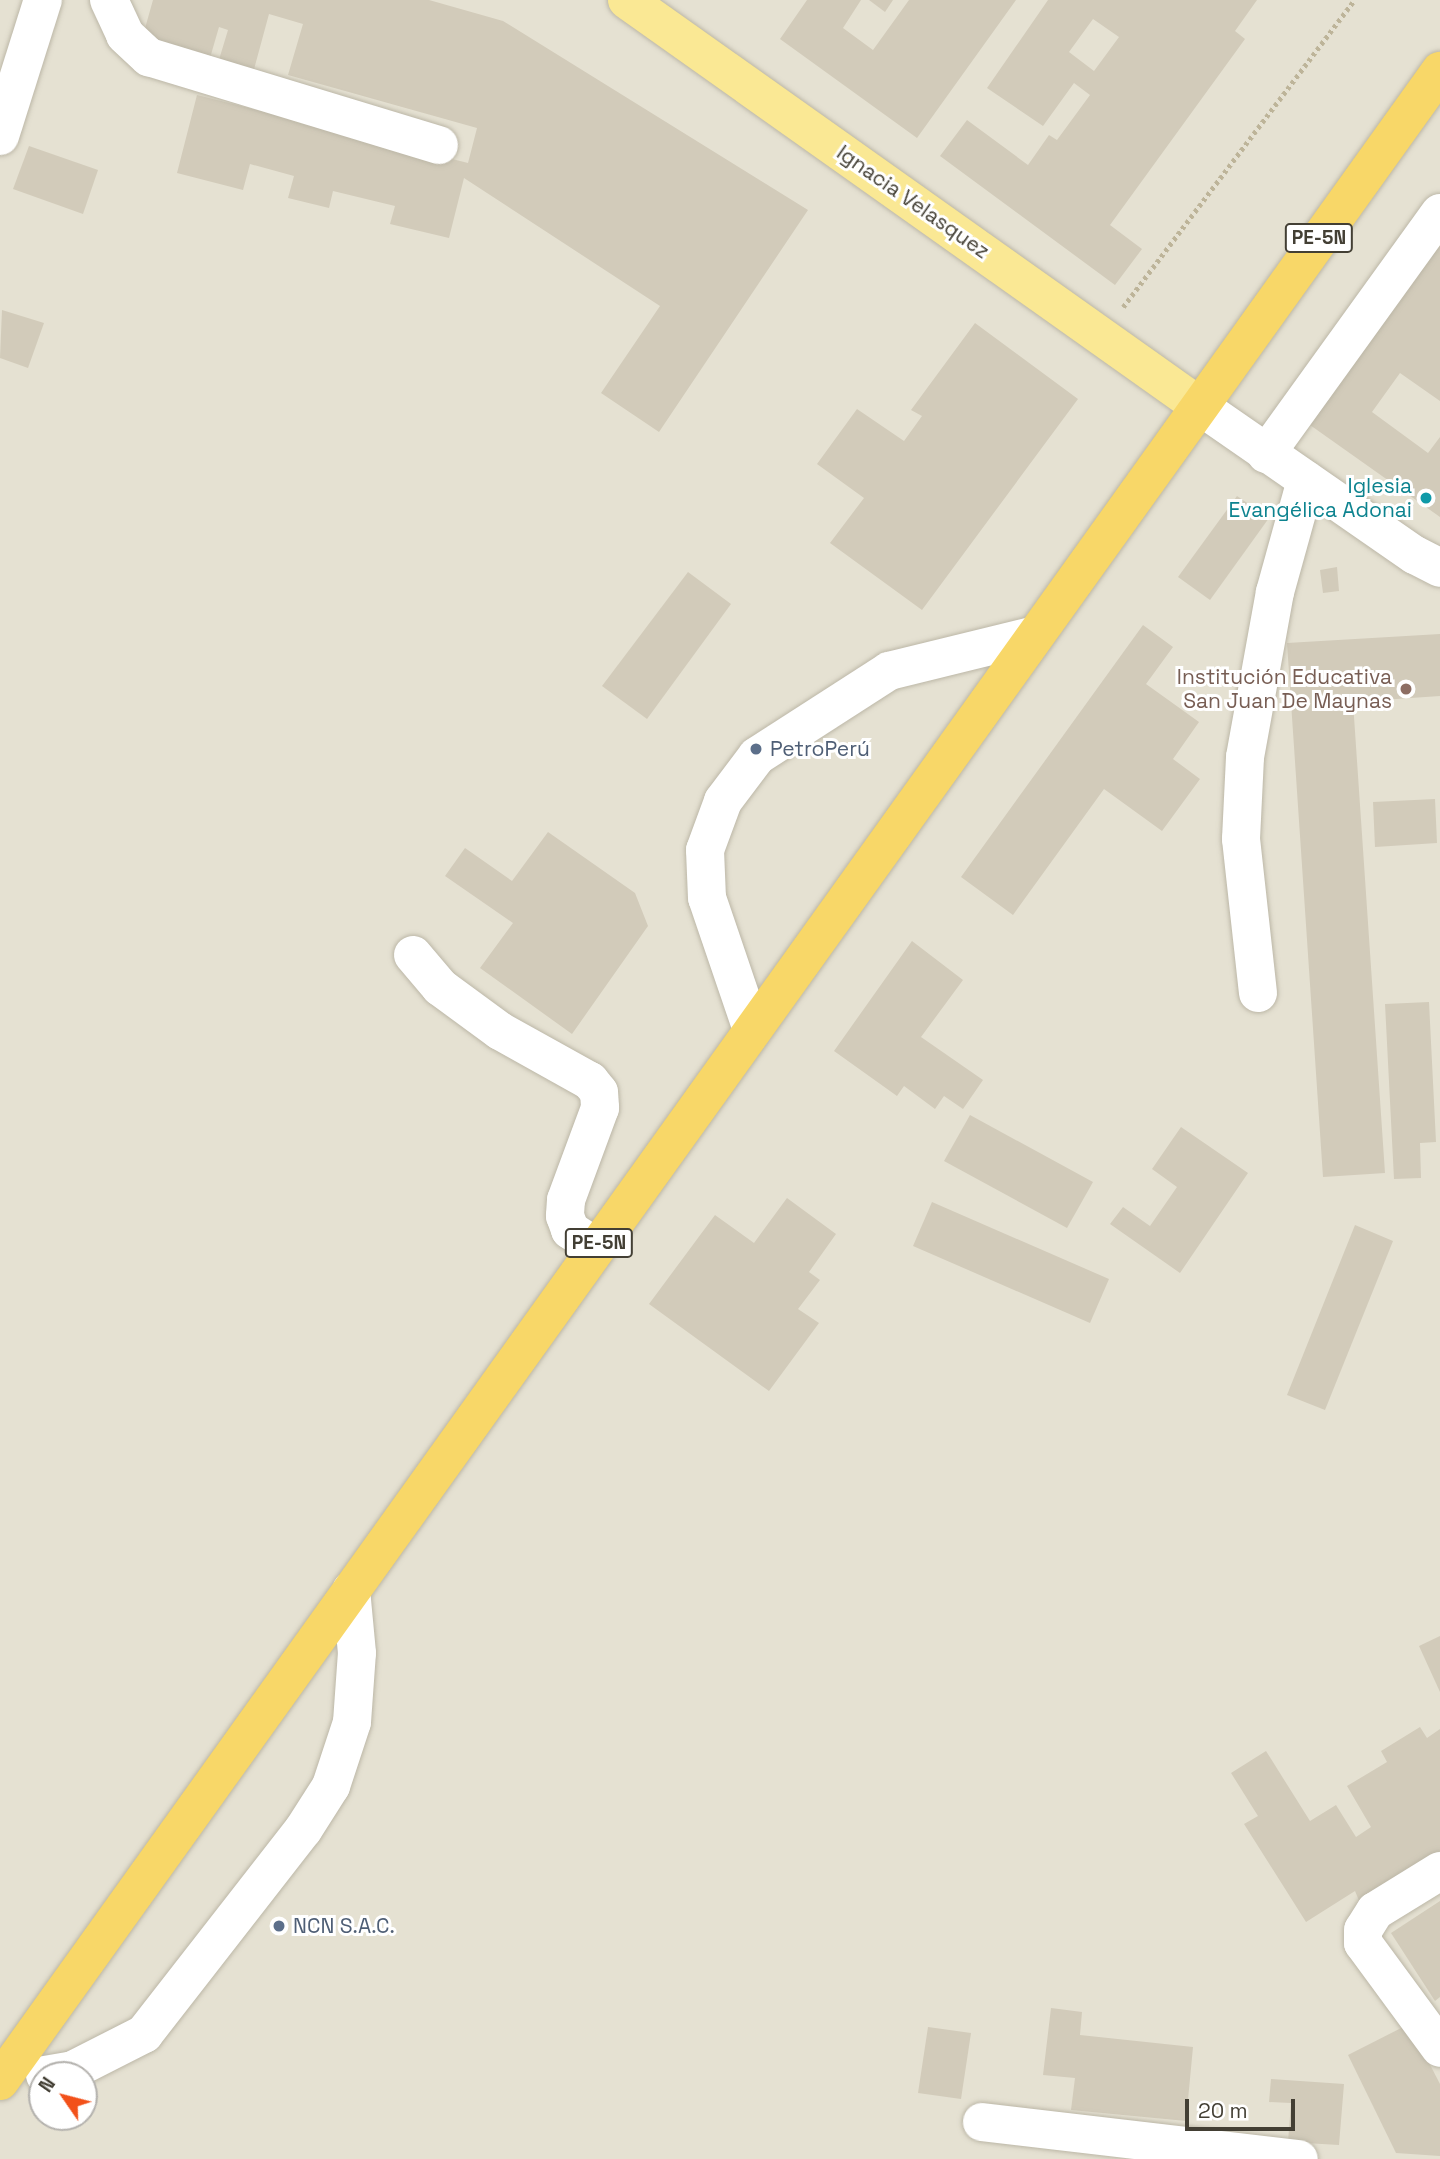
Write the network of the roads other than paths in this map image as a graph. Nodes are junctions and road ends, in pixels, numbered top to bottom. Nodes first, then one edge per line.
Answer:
1 (43, 0) edge
2 (109, 0) edge
3 (627, 0) edge
4 (1440, 71) edge
5 (0, 136) edge
6 (439, 145) dead end
7 (1440, 213) edge
8 (1198, 405) junction
9 (1266, 454) junction
10 (1306, 480) junction
11 (1440, 568) edge
12 (1032, 636) junction
13 (413, 955) dead end
14 (1258, 993) dead end
15 (752, 1030) junction
16 (596, 1247) junction
17 (351, 1590) junction
18 (1440, 1871) edge
19 (1440, 2048) edge
20 (91, 2061) edge
21 (28, 2078) edge
22 (0, 2083) edge
23 (982, 2122) dead end
24 (1299, 2159) edge

1 - 5 street
2 - 6 street
3 - 8 main road, Ignacia Velasquez
4 - 8 highway, PE-5N
7 - 9 street
8 - 9 street
8 - 12 highway, PE-5N
9 - 10 street
10 - 11 street
10 - 14 street
12 - 15 highway, PE-5N
12 - 15 street
13 - 16 street
15 - 16 highway, PE-5N
16 - 17 highway, PE-5N
17 - 20 street
17 - 22 highway, PE-5N
18 - 19 street
21 - 22 street
23 - 24 street

